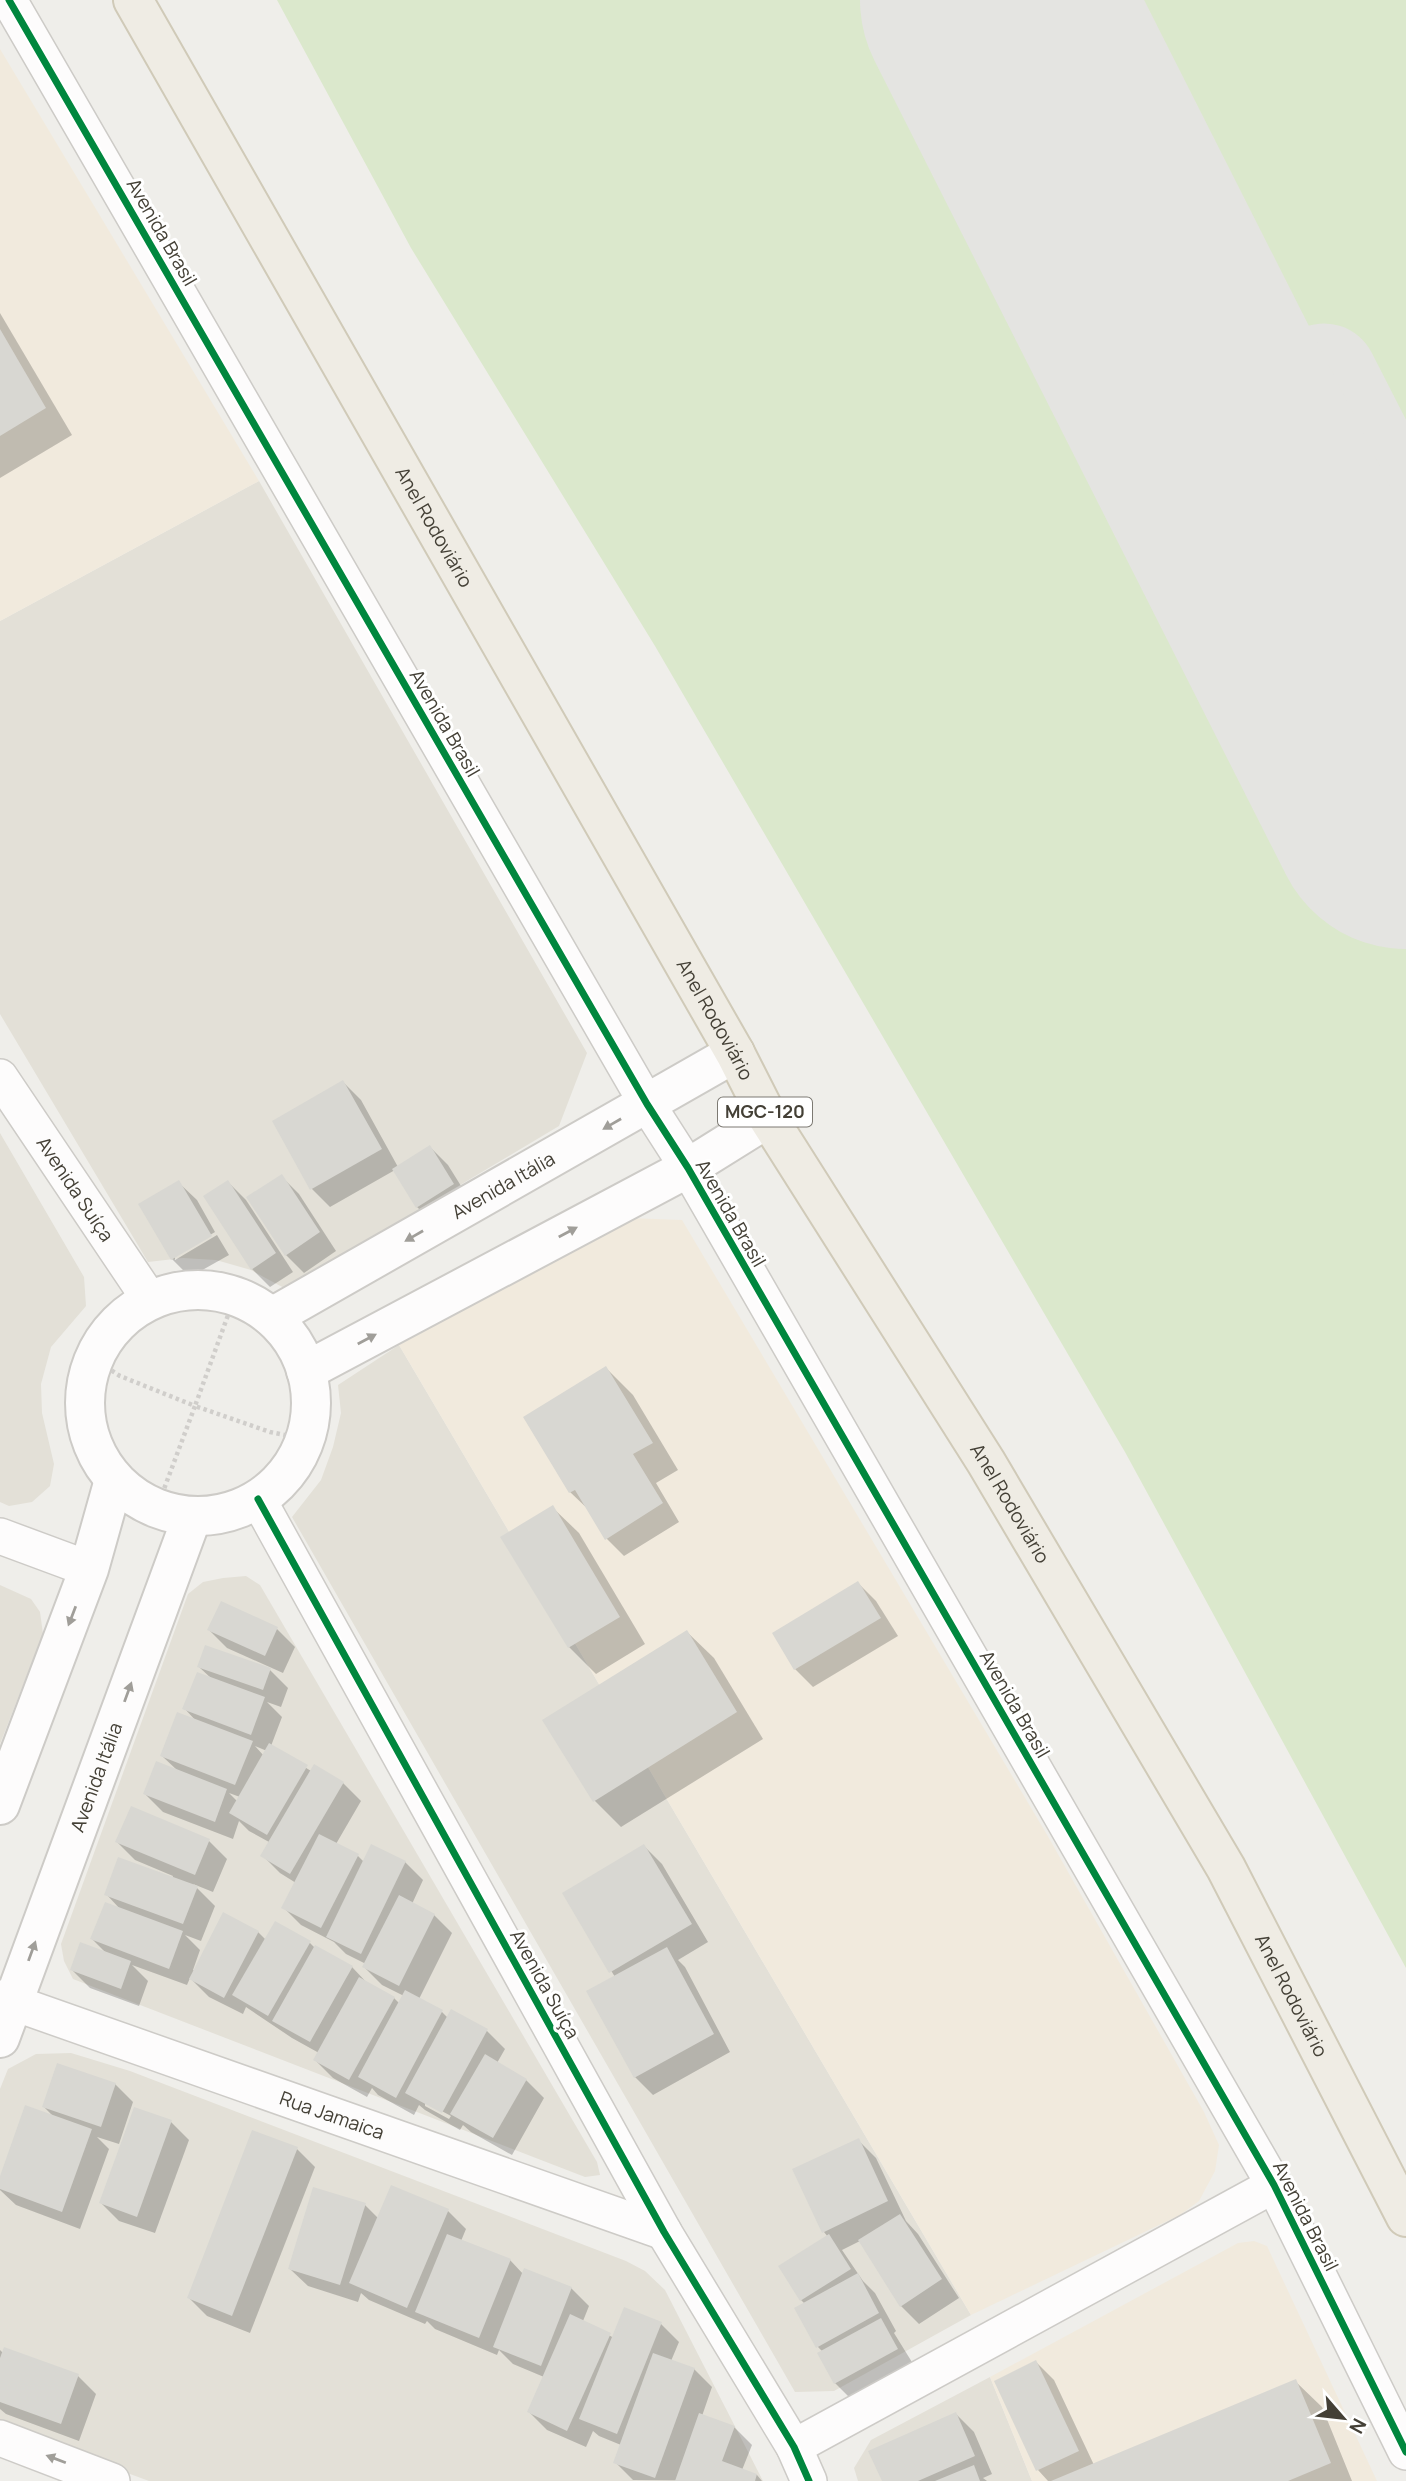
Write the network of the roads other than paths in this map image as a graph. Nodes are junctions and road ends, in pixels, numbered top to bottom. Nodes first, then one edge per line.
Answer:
1 (9, 0) edge
2 (133, 0) edge
3 (735, 1053) junction
4 (0, 1079) edge
5 (647, 1104) junction
6 (768, 1118) junction
7 (688, 1168) junction
8 (150, 1300) junction
9 (272, 1317) junction
10 (306, 1371) junction
11 (114, 1480) junction
12 (258, 1499) junction
13 (175, 1514) junction
14 (0, 1536) edge
15 (89, 1569) junction
16 (0, 1805) edge
17 (7, 2001) edge
18 (0, 2038) edge
19 (1274, 2185) junction
20 (1406, 2217) edge
21 (664, 2232) junction
22 (0, 2438) edge
23 (794, 2446) junction
24 (1406, 2452) edge
25 (112, 2481) edge
26 (809, 2481) edge

1 - 5 street, Avenida Brasil
2 - 3 main road, Anel Rodoviário / MGC-120
3 - 5 street, Avenida Itália
3 - 6 main road, Anel Rodoviário / MGC-120
4 - 8 street, Avenida Suíça
5 - 7 street, Avenida Brasil
5 -> 9 street, Avenida Itália
6 - 7 street
6 - 20 main road, Anel Rodoviário / MGC-120
10 -> 7 street
7 - 19 street, Avenida Brasil
8 - 9 street
8 - 11 street
9 - 10 street
10 - 12 street
11 - 13 street
11 - 15 street
12 - 13 street
12 - 21 street, Avenida Suíça
17 -> 13 street, Avenida Itália
14 - 15 street
15 -> 16 street
17 - 18 street, Avenida Itália
17 - 21 street, Rua Jamaica
19 - 23 street
19 - 24 street, Avenida Brasil
21 - 23 street, Avenida Suíça
25 -> 22 street
23 - 26 street, Avenida Suíça

